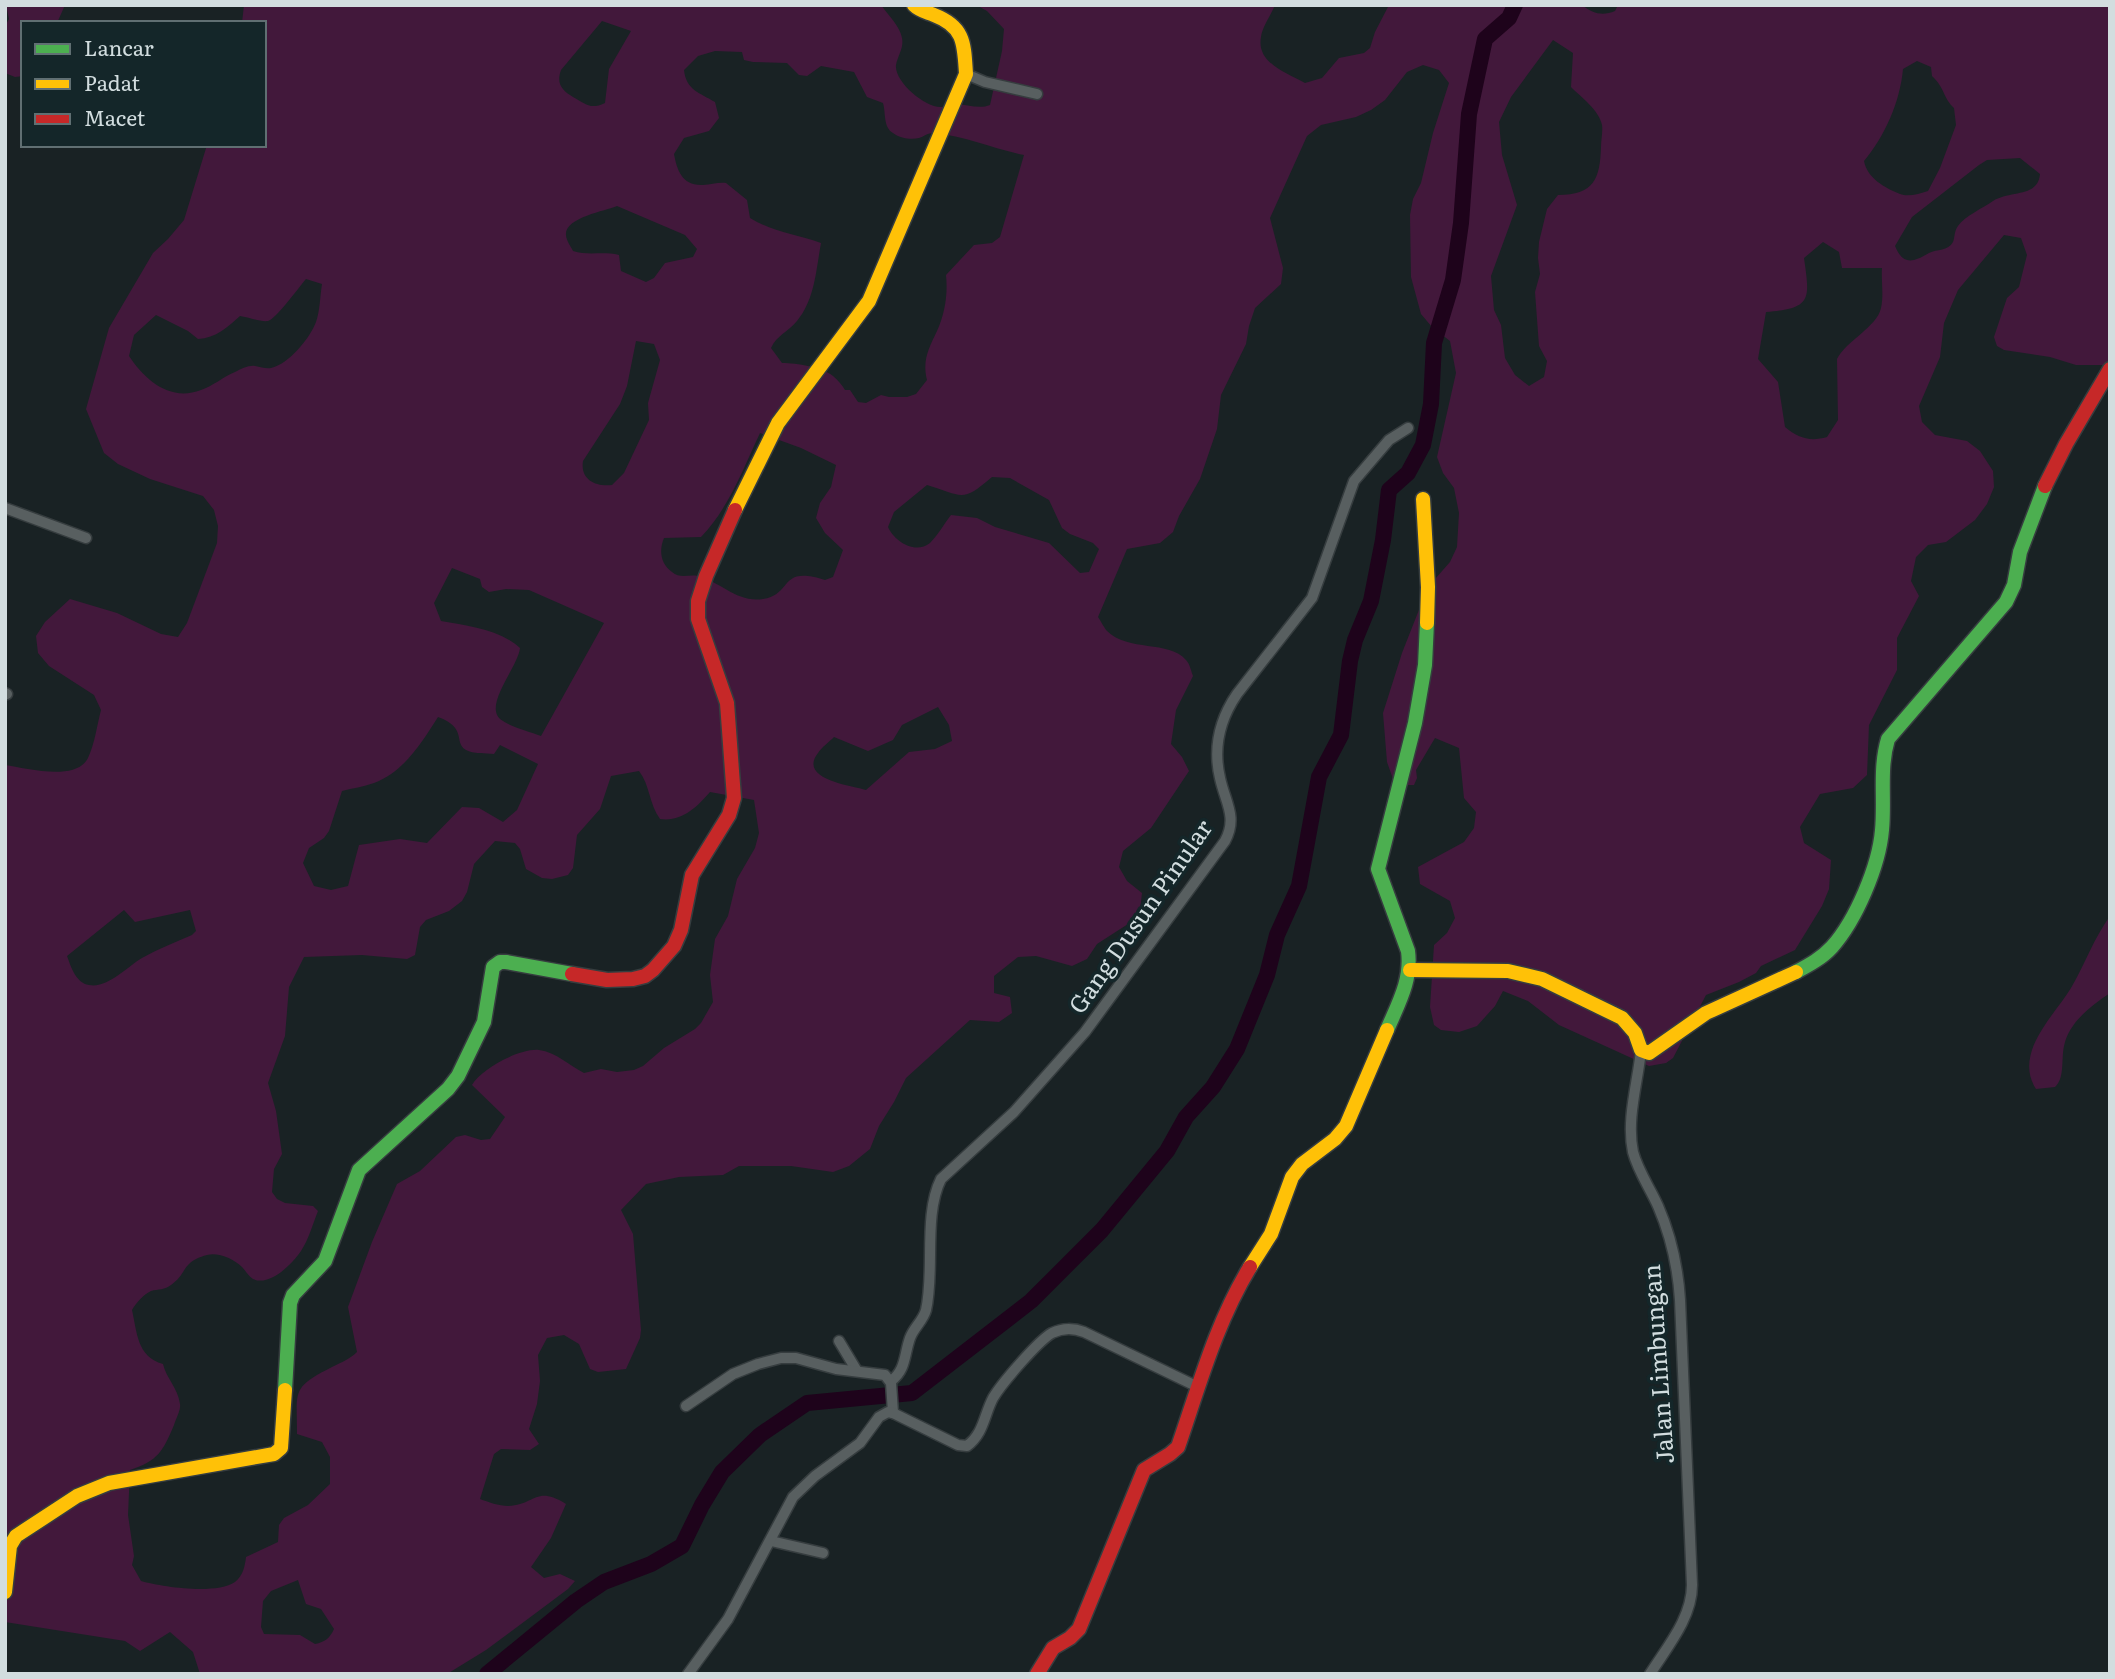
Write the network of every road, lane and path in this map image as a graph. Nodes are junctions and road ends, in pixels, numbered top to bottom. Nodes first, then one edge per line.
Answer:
1 (915, 5) edge
2 (966, 74) junction
3 (1037, 94) dead end
4 (2110, 369) edge
5 (1408, 428) dead end
6 (1423, 499) dead end
7 (5, 508) edge
8 (86, 538) dead end
9 (1410, 970) junction
10 (1641, 1050) junction
11 (839, 1341) dead end
12 (856, 1371) junction
13 (891, 1384) junction
14 (1198, 1387) junction
15 (686, 1406) dead end
16 (893, 1409) junction
17 (771, 1541) junction
18 (823, 1553) dead end
19 (5, 1592) edge
20 (688, 1674) edge
21 (1037, 1674) edge
22 (1650, 1674) edge

1 - 2 street
2 - 3 street
2 - 19 street
4 - 10 street
5 - 13 street, Gang Dusun Pinular
6 - 9 street
7 - 8 street
9 - 10 street
9 - 14 street
10 - 22 street, Jalan Limbungan
11 - 12 street
12 - 13 street
12 - 15 street
13 - 16 street
14 - 16 street
14 - 21 street
16 - 17 street
17 - 18 street
17 - 20 street

